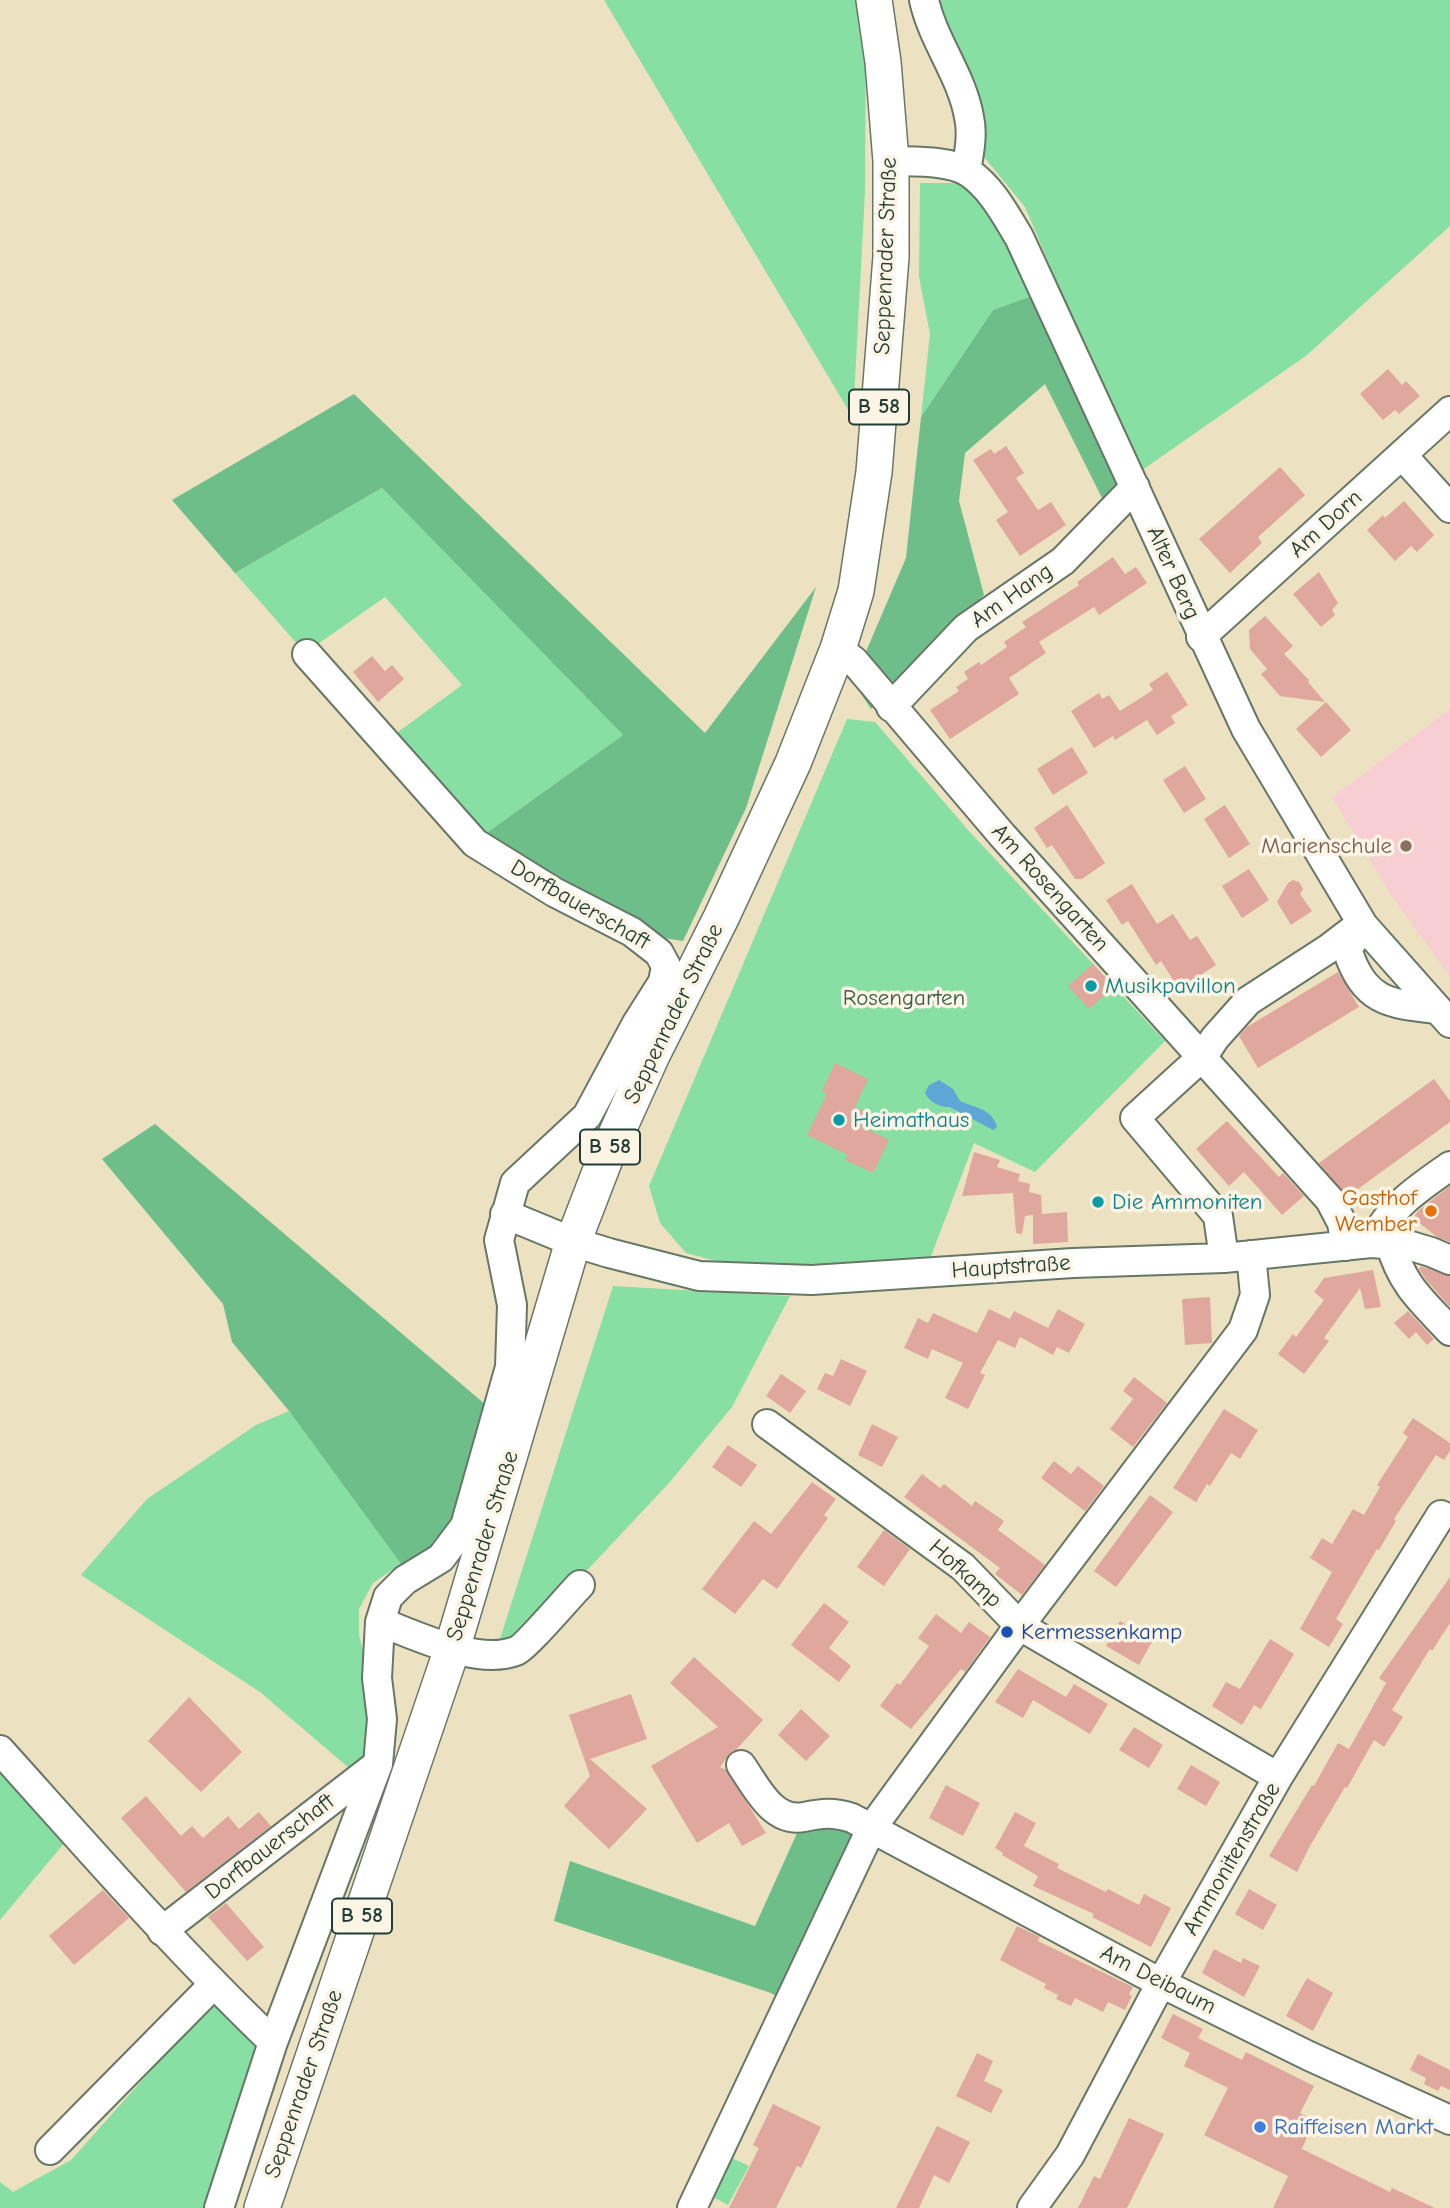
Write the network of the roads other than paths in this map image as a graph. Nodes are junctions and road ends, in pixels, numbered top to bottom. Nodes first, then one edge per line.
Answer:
1 (874, 0) edge
2 (925, 0) edge
3 (891, 161) junction
4 (966, 171) junction
5 (1450, 411) edge
6 (1402, 455) junction
7 (1135, 487) junction
8 (1450, 508) edge
9 (1202, 637) junction
10 (307, 654) dead end
11 (846, 655) junction
12 (891, 707) junction
13 (1362, 924) junction
14 (1444, 1016) edge
15 (1203, 1056) junction
16 (1450, 1166) edge
17 (505, 1214) junction
18 (573, 1242) junction
19 (1369, 1244) junction
20 (1238, 1257) junction
21 (1450, 1260) edge
22 (1450, 1331) edge
23 (767, 1424) dead end
24 (1441, 1514) dead end
25 (580, 1585) dead end
26 (380, 1622) junction
27 (1020, 1626) junction
28 (452, 1649) junction
29 (0, 1749) edge
30 (378, 1764) junction
31 (741, 1765) dead end
32 (1278, 1777) junction
33 (871, 1829) junction
34 (162, 1931) junction
35 (1161, 1983) junction
36 (214, 1985) junction
37 (273, 2042) junction
38 (1450, 2120) edge
39 (50, 2150) dead end
40 (219, 2208) edge
41 (262, 2208) edge
42 (692, 2208) edge
43 (1032, 2208) edge

1 - 3 main road, Seppenrader Straße / B 58
2 - 4 street
3 - 4 street, Alter Berg
3 - 11 main road, Seppenrader Straße / B 58
4 - 7 street, Alter Berg
5 - 6 street, Am Dorn
6 - 8 street
6 - 9 street, Am Dorn
7 - 9 street, Alter Berg
7 - 12 street, Am Hang
9 - 13 street, Alter Berg
10 - 17 street, Dorfbauerschaft
11 - 12 street, Am Rosengarten
11 - 18 main road, Seppenrader Straße / B 58
12 - 15 street, Am Rosengarten
13 - 14 street, Alter Berg
13 - 14 street
13 - 15 street
15 - 19 street, Am Rosengarten
15 - 20 street
16 - 19 street
17 - 18 street, Hauptstraße
17 - 26 street, Dorfbauerschaft
18 - 20 street, Hauptstraße
18 - 28 main road, Seppenrader Straße / B 58
19 - 20 street, Hauptstraße
19 - 21 street, Hauptstraße
19 - 22 street, Am Rosengarten
20 - 27 street
23 - 27 street, Hofkamp
24 - 32 street, Ammonitenstraße
25 - 28 street
26 - 28 street
26 - 30 street, Dorfbauerschaft
27 - 32 street, Hofkamp
27 - 33 street
28 - 41 main road, Seppenrader Straße / B 58
29 - 34 street
30 - 34 street, Dorfbauerschaft
30 - 37 street, Dorfbauerschaft
31 - 33 street, Am Deibaum
32 - 35 street, Ammonitenstraße
33 - 35 street, Am Deibaum
33 - 42 street
34 - 36 street
35 - 38 street, Am Deibaum
35 - 43 street, Ammonitenstraße
36 - 37 street
36 - 39 street
37 - 40 street, Dorfbauerschaft

